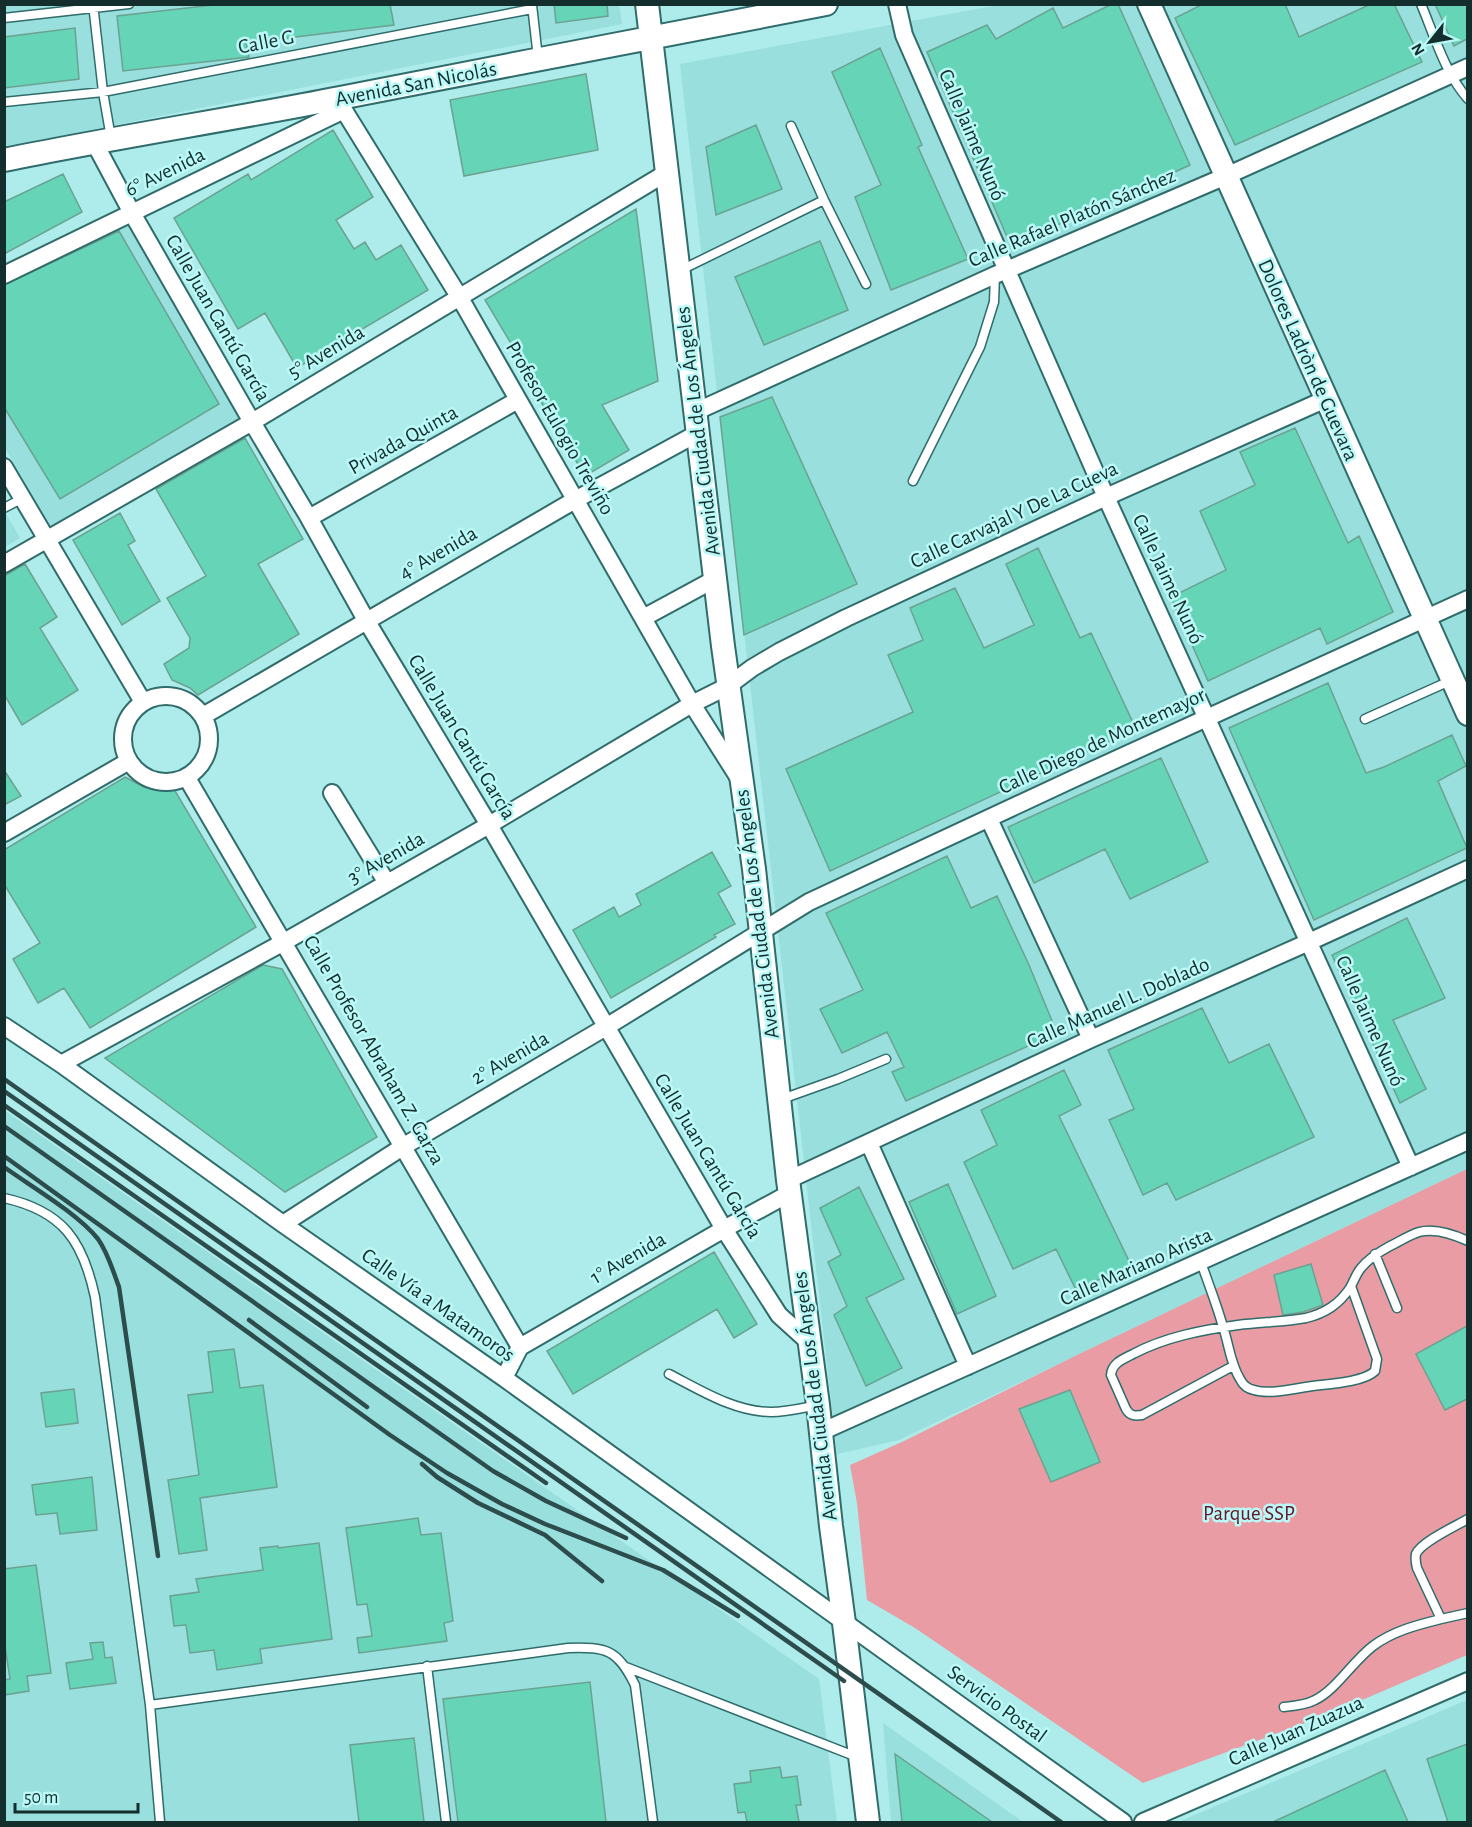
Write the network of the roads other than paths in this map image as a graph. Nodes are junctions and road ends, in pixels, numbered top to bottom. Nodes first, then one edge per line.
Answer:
1 (129, 4) edge
2 (647, 4) edge
3 (826, 4) edge
4 (897, 4) edge
5 (1149, 4) edge
6 (1421, 4) edge
7 (93, 6) edge
8 (532, 7) edge
9 (4, 18) edge
10 (651, 37) junction
11 (538, 60) junction
12 (1467, 67) edge
13 (1451, 74) junction
14 (103, 92) junction
15 (1467, 99) edge
16 (4, 102) edge
17 (341, 105) junction
18 (791, 126) dead end
19 (102, 140) junction
20 (4, 160) edge
21 (666, 173) junction
22 (1226, 176) junction
23 (824, 200) junction
24 (132, 213) junction
25 (679, 272) junction
26 (1001, 273) junction
27 (4, 274) edge
28 (866, 284) dead end
29 (460, 298) junction
30 (1326, 399) junction
31 (518, 400) junction
32 (252, 422) junction
33 (697, 423) junction
34 (4, 466) edge
35 (913, 481) dead end
36 (1106, 497) junction
37 (23, 498) junction
38 (575, 500) junction
39 (4, 508) edge
40 (309, 518) junction
41 (48, 538) junction
42 (4, 564) edge
43 (715, 579) junction
44 (1467, 599) edge
45 (643, 618) junction
46 (1424, 618) junction
47 (366, 620) junction
48 (1452, 680) junction
49 (728, 686) junction
50 (143, 702) junction
51 (692, 704) junction
52 (1467, 714) edge
53 (203, 716) junction
54 (1207, 717) junction
55 (1365, 719) dead end
56 (129, 762) junction
57 (187, 778) junction
58 (741, 780) junction
59 (332, 793) dead end
60 (989, 819) junction
61 (489, 825) junction
62 (4, 833) edge
63 (1467, 869) edge
64 (387, 883) junction
65 (760, 932) junction
66 (284, 942) junction
67 (1309, 942) junction
68 (4, 1026) edge
69 (606, 1027) junction
70 (1091, 1039) junction
71 (886, 1059) dead end
72 (62, 1064) junction
73 (778, 1100) junction
74 (1467, 1141) edge
75 (869, 1143) junction
76 (404, 1146) junction
77 (1411, 1167) junction
78 (789, 1186) junction
79 (4, 1198) edge
80 (283, 1224) junction
81 (724, 1229) junction
82 (1467, 1241) edge
83 (1375, 1254) junction
84 (1201, 1262) junction
85 (1351, 1286) junction
86 (1397, 1308) dead end
87 (1224, 1328) junction
88 (810, 1343) junction
89 (520, 1347) junction
90 (968, 1366) junction
91 (1233, 1366) junction
92 (669, 1374) dead end
93 (504, 1378) junction
94 (818, 1405) junction
95 (821, 1432) junction
96 (1467, 1519) edge
97 (1467, 1613) edge
98 (1441, 1619) junction
99 (844, 1623) junction
100 (427, 1666) junction
101 (626, 1667) junction
102 (1467, 1681) edge
103 (150, 1705) junction
104 (1284, 1707) dead end
105 (860, 1758) junction
106 (160, 1822) edge
107 (446, 1822) edge
108 (653, 1822) edge
109 (868, 1822) edge
110 (1123, 1822) edge
111 (1143, 1822) edge

1 - 7 lane
2 - 10 street, Avenida Ciudad de Los Ángeles
3 - 10 street, Avenida San Nicolás
4 - 26 street, Calle Jaime Nunó
5 - 22 street, Dolores Ladròn de Guevara
6 - 13 lane
7 - 9 lane
7 - 14 lane, Calle Juan Cantú García
8 - 11 lane
8 - 14 lane, Calle G
10 - 11 street, Avenida San Nicolás
10 - 21 street, Avenida Ciudad de Los Ángeles
11 - 17 street, Avenida San Nicolás
12 - 13 street, Calle Rafael Platón Sánchez
13 - 15 lane
13 - 22 street, Calle Rafael Platón Sánchez
14 - 16 lane, Calle G
14 - 19 lane, Calle Juan Cantú García
17 - 19 street, Avenida San Nicolás
17 - 24 street, 6° Avenida
17 - 29 street, Profesor Eulogio Treviño
18 - 23 lane
19 - 20 street, Avenida San Nicolás
19 - 24 street, Calle Juan Cantú García
21 - 25 street, Avenida Ciudad de Los Ángeles
21 - 29 street, 5° Avenida
22 - 26 street, Calle Rafael Platón Sánchez
22 - 30 street, Dolores Ladròn de Guevara
23 - 25 lane
23 - 28 lane
24 - 27 street, 6° Avenida
24 - 32 street, Calle Juan Cantú García
25 - 33 street, Avenida Ciudad de Los Ángeles
26 - 33 street, Calle Rafael Platón Sánchez
26 - 35 lane
26 - 36 street, Calle Jaime Nunó
29 - 31 street, Profesor Eulogio Treviño
29 - 32 street, 5° Avenida
30 - 36 street, Calle Carvajal Y De La Cueva
30 - 46 street, Dolores Ladròn de Guevara
31 - 38 street, Profesor Eulogio Treviño
31 - 40 street, Privada Quinta
32 - 40 street, Calle Juan Cantú García
32 - 41 street, 5° Avenida
33 - 38 street, 4° Avenida
33 - 43 street, Avenida Ciudad de Los Ángeles
34 - 37 street
36 - 49 street, Calle Carvajal Y De La Cueva
36 - 54 street, Calle Jaime Nunó
37 - 39 lane
37 - 41 street
38 - 45 street, Profesor Eulogio Treviño
38 - 47 street, 4° Avenida
40 - 47 street, Calle Juan Cantú García
41 - 42 street, 5° Avenida
41 - 50 street
43 - 45 street
43 - 49 street, Avenida Ciudad de Los Ángeles
44 - 46 street, Calle Diego de Montemayor
45 - 51 street, Profesor Eulogio Treviño
46 - 48 street, Dolores Ladròn de Guevara
46 - 54 street, Calle Diego de Montemayor
47 - 53 street, 4° Avenida
47 - 61 street, Calle Juan Cantú García
48 - 52 street, Dolores Ladròn de Guevara
48 - 55 lane
49 - 51 street, 3° Avenida
49 - 58 street, Avenida Ciudad de Los Ángeles
50 - 53 street
50 - 56 street
51 - 58 street, Profesor Eulogio Treviño
51 - 61 street, 3° Avenida
53 - 57 street
54 - 60 street, Calle Diego de Montemayor
54 - 67 street, Calle Jaime Nunó
56 - 57 street
56 - 62 street
57 - 66 street, Calle Profesor Abraham Z. Garza
58 - 65 street, Avenida Ciudad de Los Ángeles
59 - 64 street
60 - 65 street, Calle Diego de Montemayor
60 - 70 street
61 - 64 street, 3° Avenida
61 - 69 street, Calle Juan Cantú García
63 - 67 street, Calle Manuel L. Doblado
64 - 66 street, 3° Avenida
65 - 69 street, 2° Avenida
65 - 73 street, Avenida Ciudad de Los Ángeles
66 - 72 street, 3° Avenida
66 - 76 street, Calle Profesor Abraham Z. Garza
67 - 70 street, Calle Manuel L. Doblado
67 - 77 street, Calle Jaime Nunó
68 - 72 street, Calle Vía a Matamoros
69 - 76 street, 2° Avenida
69 - 81 street, Calle Juan Cantú García
70 - 75 street, Calle Manuel L. Doblado
71 - 73 lane
72 - 80 street, Calle Vía a Matamoros
73 - 78 street, Avenida Ciudad de Los Ángeles
74 - 77 street, Calle Mariano Arista
75 - 78 street, Calle Manuel L. Doblado
75 - 90 street
76 - 80 street, 2° Avenida
76 - 89 street, Calle Profesor Abraham Z. Garza
77 - 84 street, Calle Mariano Arista
78 - 81 street, 1° Avenida
78 - 88 street, Avenida Ciudad de Los Ángeles
79 - 103 lane
80 - 93 street, Calle Vía a Matamoros
81 - 88 street, Calle Juan Cantú García
81 - 89 street, 1° Avenida
82 - 83 lane
83 - 85 lane
83 - 86 lane
84 - 87 lane
84 - 90 street, Calle Mariano Arista
85 - 87 lane
85 - 91 lane
87 - 91 lane
87 - 91 lane
88 - 94 street, Avenida Ciudad de Los Ángeles
89 - 93 street
90 - 95 street, Calle Mariano Arista
92 - 94 lane
93 - 99 street, Calle Vía a Matamoros
94 - 95 street, Avenida Ciudad de Los Ángeles
95 - 99 street, Avenida Ciudad de Los Ángeles
96 - 98 lane
97 - 98 lane
98 - 104 lane
99 - 105 street, Avenida Ciudad de Los Ángeles
99 - 110 street, Servicio Postal
100 - 101 lane
100 - 103 lane
100 - 107 lane
101 - 105 lane
101 - 108 lane
102 - 111 street, Calle Juan Zuazua
103 - 106 lane
105 - 109 street, Avenida Ciudad de Los Ángeles

